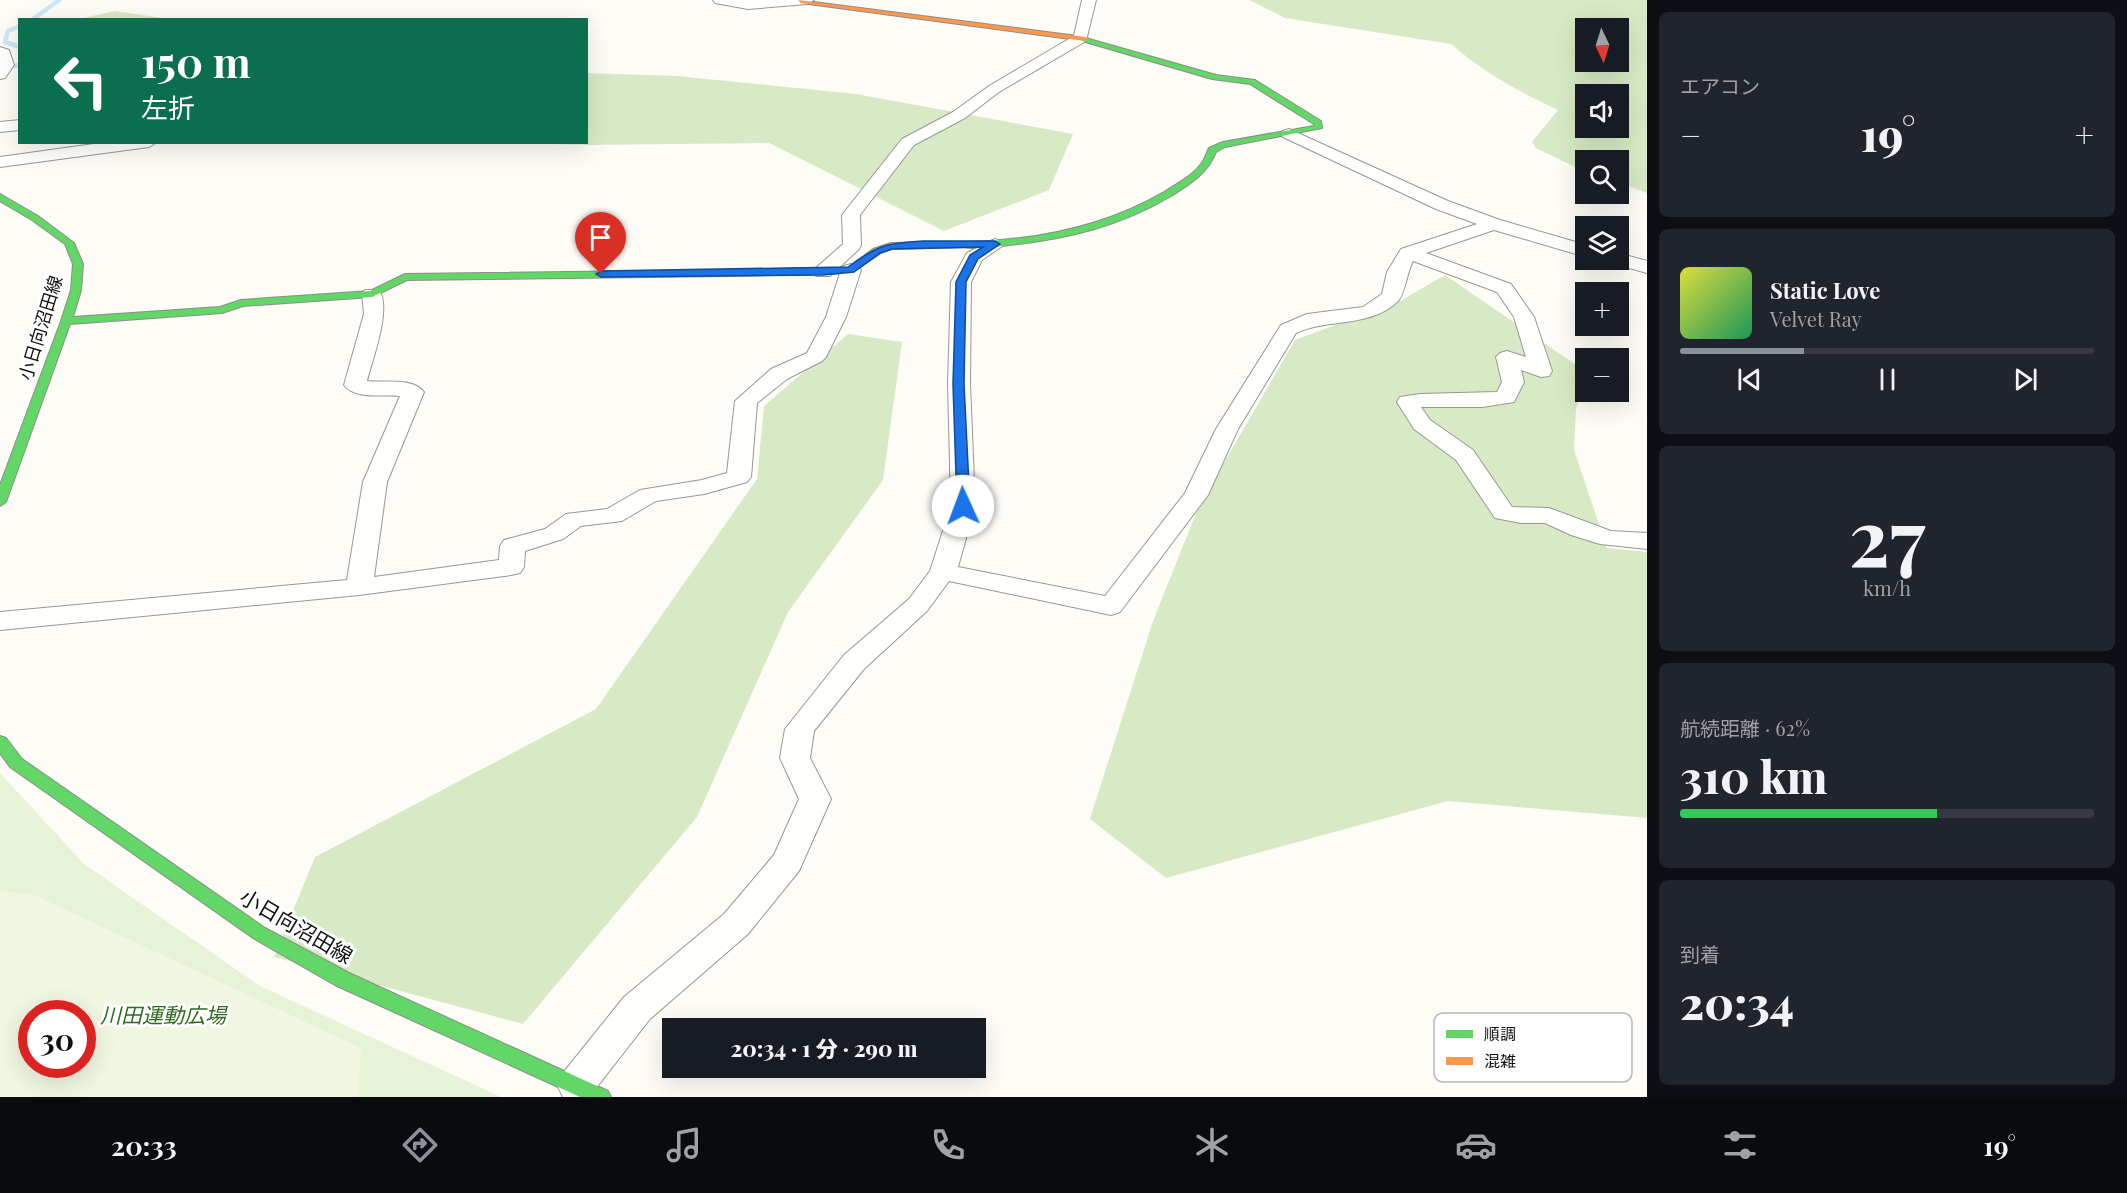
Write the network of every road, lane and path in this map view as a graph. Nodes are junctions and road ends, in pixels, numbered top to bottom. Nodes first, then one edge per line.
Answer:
1 (720, 0) edge
2 (1089, 0) edge
3 (804, 1) edge
4 (1082, 38) junction
5 (0, 51) edge
6 (0, 75) edge
7 (18, 125) edge
8 (0, 127) edge
9 (1289, 134) junction
10 (134, 144) edge
11 (0, 162) edge
12 (0, 197) edge
13 (1494, 225) junction
14 (995, 244) junction
15 (1575, 248) edge
16 (1408, 253) junction
17 (1629, 263) edge
18 (1647, 267) edge
19 (851, 270) junction
20 (823, 272) junction
21 (372, 294) junction
22 (66, 321) junction
23 (0, 502) edge
24 (1647, 541) edge
25 (943, 572) junction
26 (359, 587) junction
27 (0, 621) edge
28 (0, 742) edge
29 (588, 1091) edge

1 - 3 street
2 - 4 street
3 - 4 street
4 - 9 street
4 - 20 street
5 - 6 street
7 - 8 street
9 - 13 street
9 - 14 street
10 - 11 street
12 - 22 street, 小日向沼田線
13 - 15 street
13 - 16 street
14 - 19 street
14 - 25 street
16 - 24 street
16 - 25 street
17 - 18 street
19 - 20 street
19 - 26 street
20 - 21 street
21 - 22 street
21 - 26 street
22 - 23 street, 小日向沼田線
25 - 29 street
26 - 27 street
28 - 29 street, 小日向沼田線

